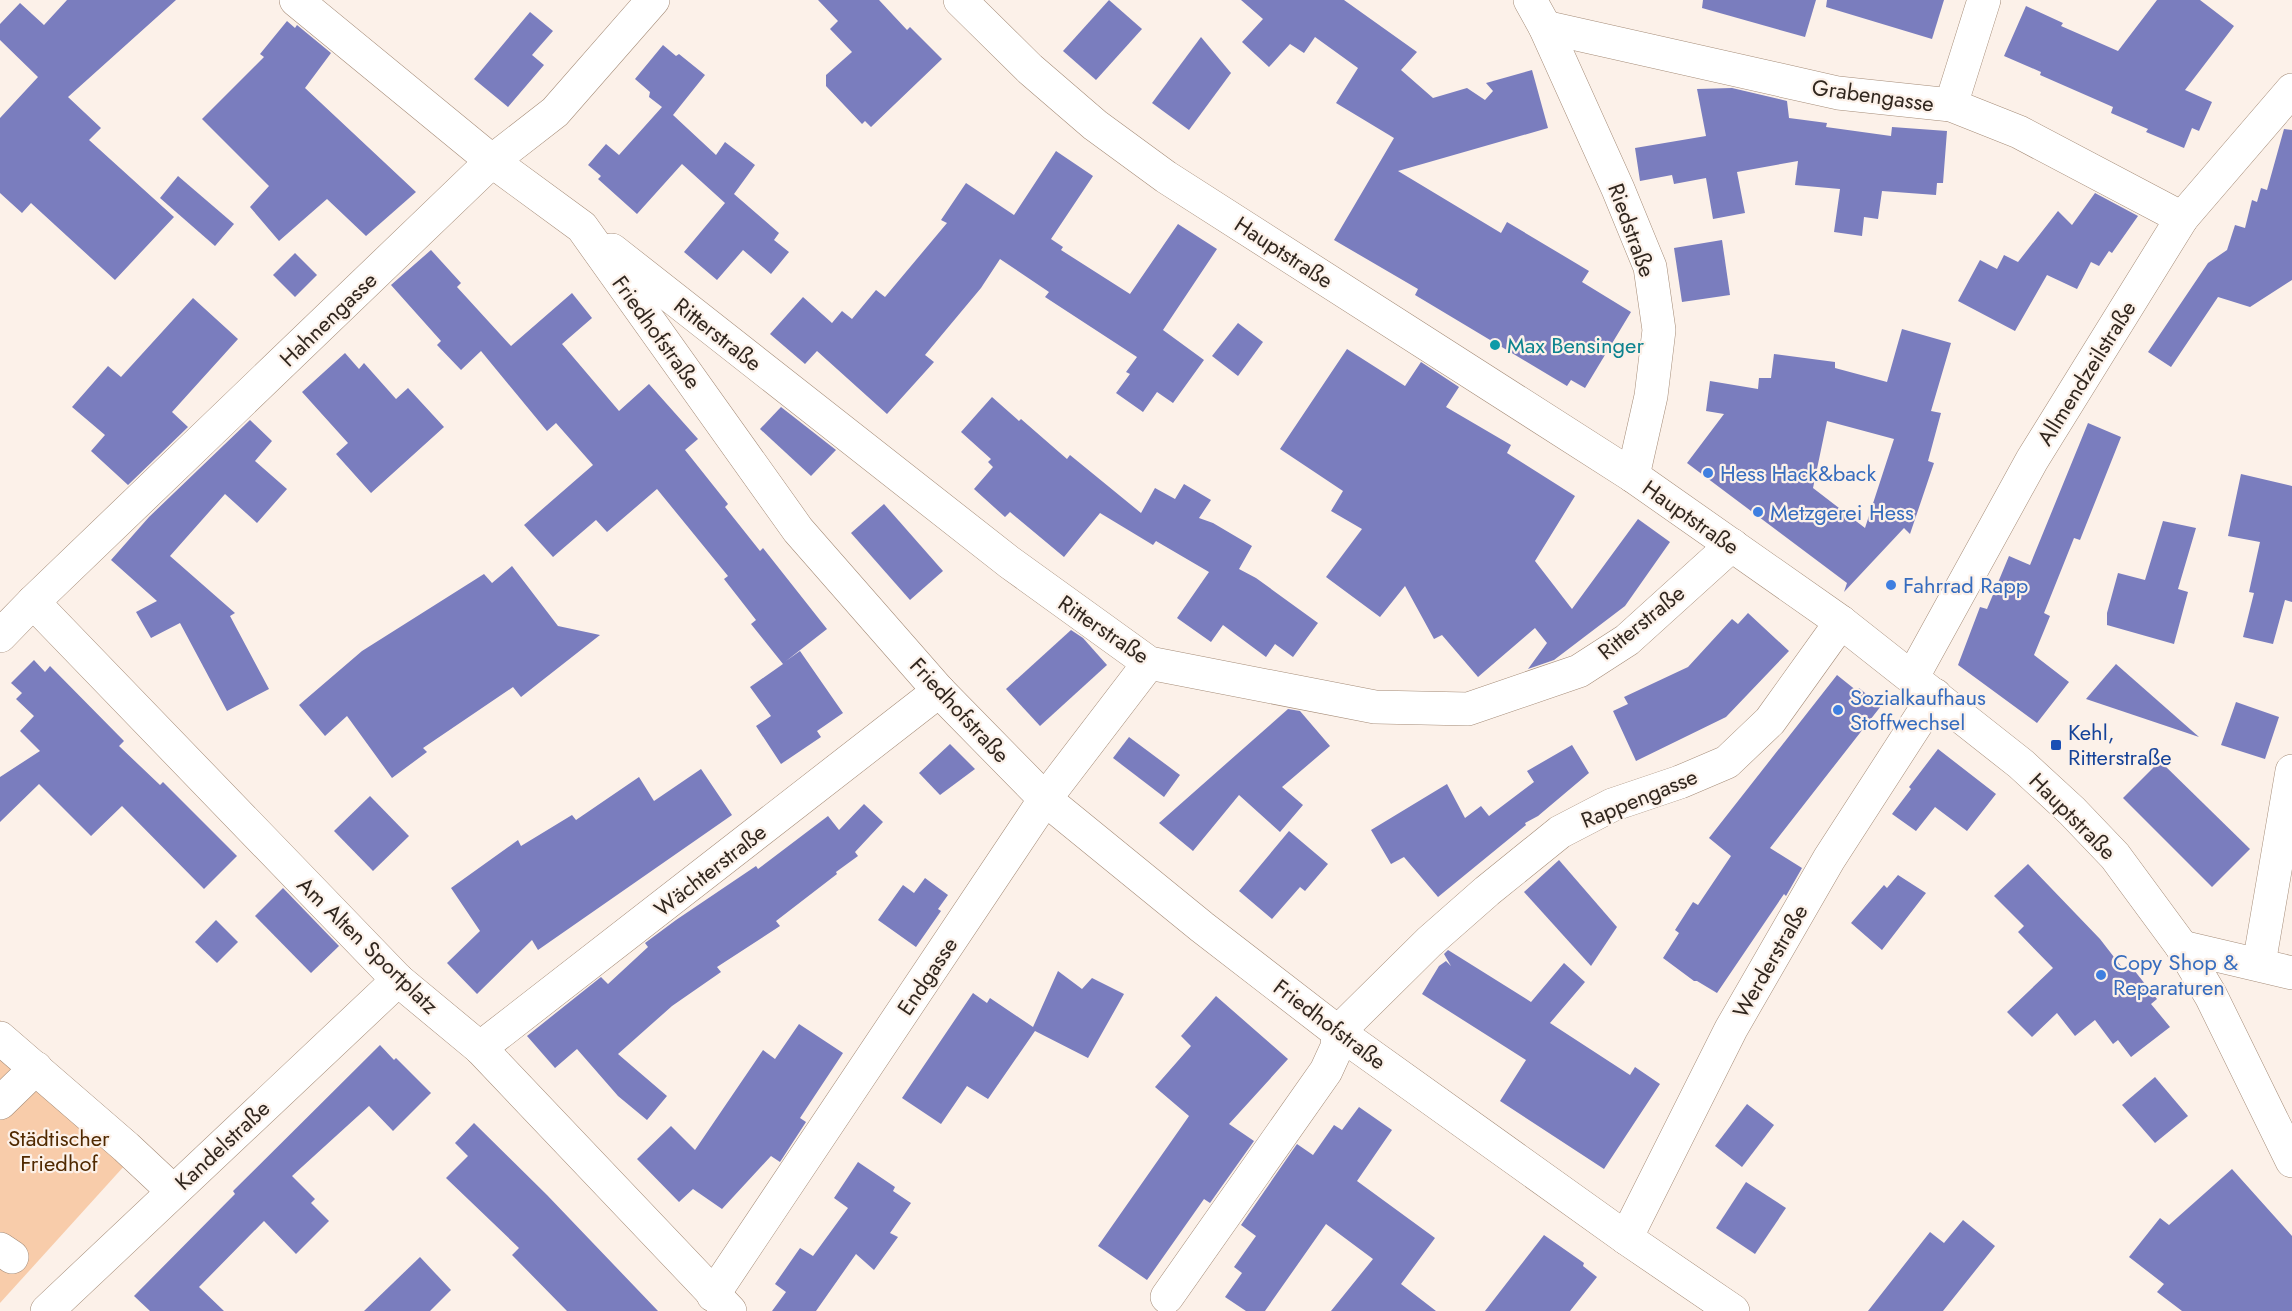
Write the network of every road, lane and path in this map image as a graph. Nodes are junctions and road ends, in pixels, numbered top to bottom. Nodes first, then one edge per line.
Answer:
1 (296, 0) edge
2 (652, 0) edge
3 (960, 0) edge
4 (1984, 0) edge
5 (1537, 14) edge
6 (2292, 90) edge
7 (1951, 105) junction
8 (492, 161) junction
9 (2182, 218) junction
10 (582, 227) junction
11 (1633, 476) junction
12 (1732, 545) junction
13 (33, 602) junction
14 (1841, 622) junction
15 (0, 636) edge
16 (1149, 663) junction
17 (1924, 687) junction
18 (939, 691) junction
19 (2292, 771) edge
20 (1045, 799) junction
21 (2182, 947) junction
22 (2259, 964) junction
23 (2292, 973) edge
24 (398, 980) junction
25 (1338, 1032) junction
26 (0, 1038) edge
27 (480, 1048) junction
28 (36, 1068) junction
29 (0, 1103) edge
30 (2292, 1161) edge
31 (173, 1191) junction
32 (1626, 1239) junction
33 (1167, 1298) dead end
34 (721, 1303) edge
35 (55, 1308) edge
36 (1732, 1311) edge

1 - 8 street, Friedhofstraße
2 - 8 street, Hahnengasse
3 - 11 street, Hauptstraße
4 - 7 street
5 - 7 street, Grabengasse
5 - 11 street, Riedstraße
6 - 9 street, Allmendzeilstraße
7 - 9 street, Grabengasse
8 - 10 street, Friedhofstraße
8 - 13 street, Hahnengasse
9 - 17 street, Allmendzeilstraße
10 - 16 street, Ritterstraße
10 - 18 street, Friedhofstraße
11 - 12 street, Hauptstraße
12 - 14 street, Hauptstraße
12 - 16 street, Ritterstraße
13 - 15 street, Hahnengasse
13 - 24 street, Am Alten Sportplatz
14 - 17 street, Hauptstraße
14 - 25 street, Rappengasse
16 - 20 street, Endgasse
17 - 21 street, Hauptstraße
17 - 32 street, Werderstraße
18 - 20 street, Friedhofstraße
18 - 27 street, Wächterstraße
19 - 22 street
20 - 25 street, Friedhofstraße
20 - 34 street, Endgasse
21 - 22 street
21 - 30 street, Hauptstraße
22 - 23 street
24 - 27 street, Am Alten Sportplatz
24 - 31 street, Kandelstraße
25 - 32 street, Friedhofstraße
25 - 33 street
26 - 28 street
27 - 34 street, Am Alten Sportplatz
28 - 29 street
28 - 31 street
31 - 35 street, Kandelstraße
32 - 36 street, Friedhofstraße

